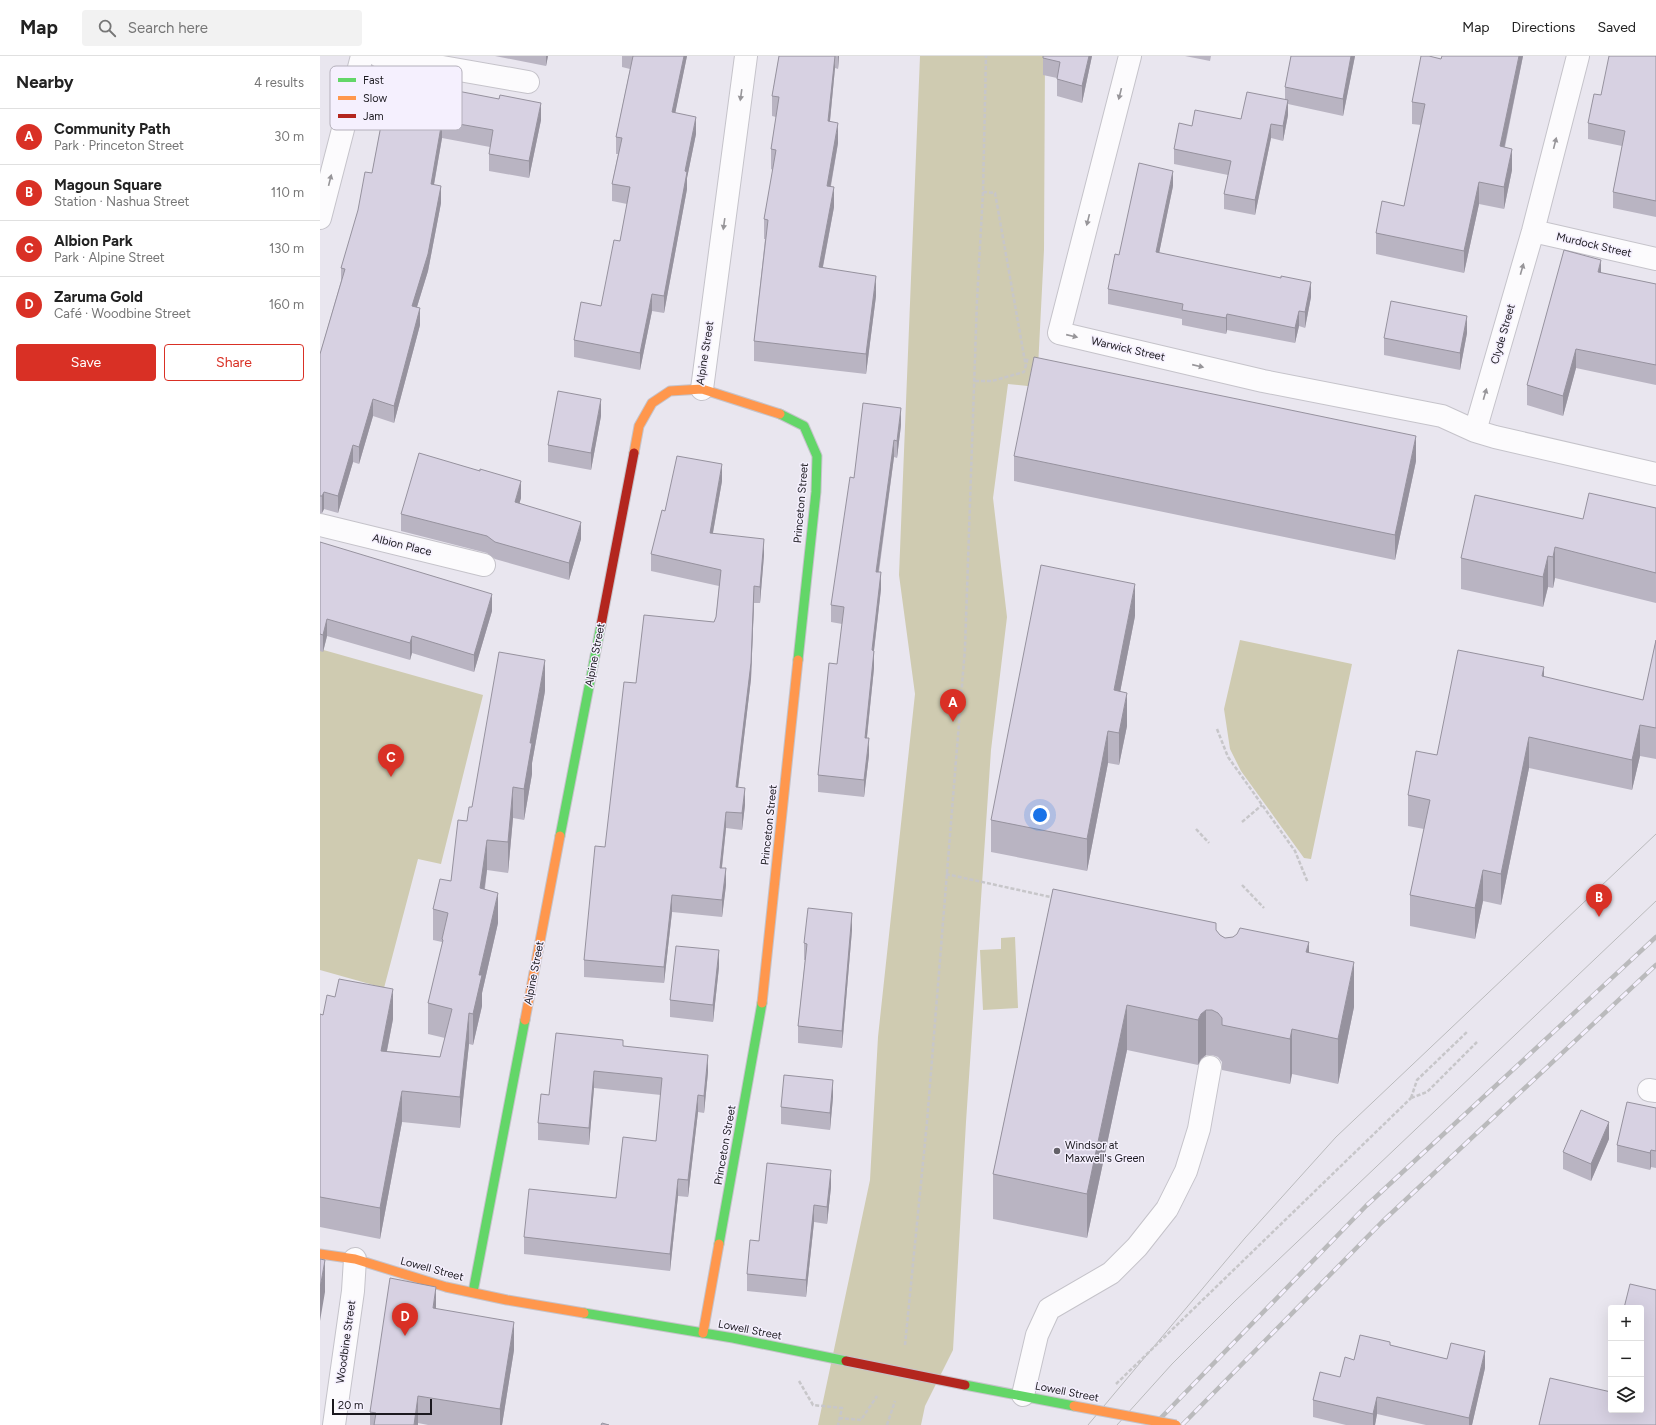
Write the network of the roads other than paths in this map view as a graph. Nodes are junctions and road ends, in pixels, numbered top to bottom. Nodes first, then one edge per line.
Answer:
1 (362, 56) edge
2 (378, 56) edge
3 (746, 56) edge
4 (1130, 56) edge
5 (1578, 56) edge
6 (359, 66) edge
7 (436, 66) edge
8 (462, 71) edge
9 (528, 82) dead end
10 (343, 130) edge
11 (320, 218) edge
12 (1533, 231) junction
13 (1656, 259) edge
14 (702, 389) junction
15 (1475, 431) junction
16 (1656, 474) edge
17 (320, 525) edge
18 (484, 565) dead end
19 (1210, 1067) dead end
20 (320, 1254) edge
21 (355, 1259) junction
22 (473, 1292) junction
23 (703, 1333) junction
24 (1023, 1396) junction
25 (334, 1425) edge
26 (1176, 1425) edge

6 -> 1 street
2 - 7 street
3 -> 14 street, Alpine Street
4 -> 15 street, Warwick Street
12 -> 5 street, Clyde Street
8 - 9 street
11 -> 10 street
12 - 13 street, Murdock Street
15 -> 12 street, Clyde Street
14 - 22 street, Alpine Street
14 - 23 street, Princeton Street
15 - 16 street
17 - 18 street, Albion Place
19 - 24 street
20 - 21 street, Lowell Street
21 - 22 street, Lowell Street
21 - 25 street, Woodbine Street
22 - 23 street, Lowell Street
23 - 24 street, Lowell Street, bridge
24 - 26 street, Lowell Street, bridge

